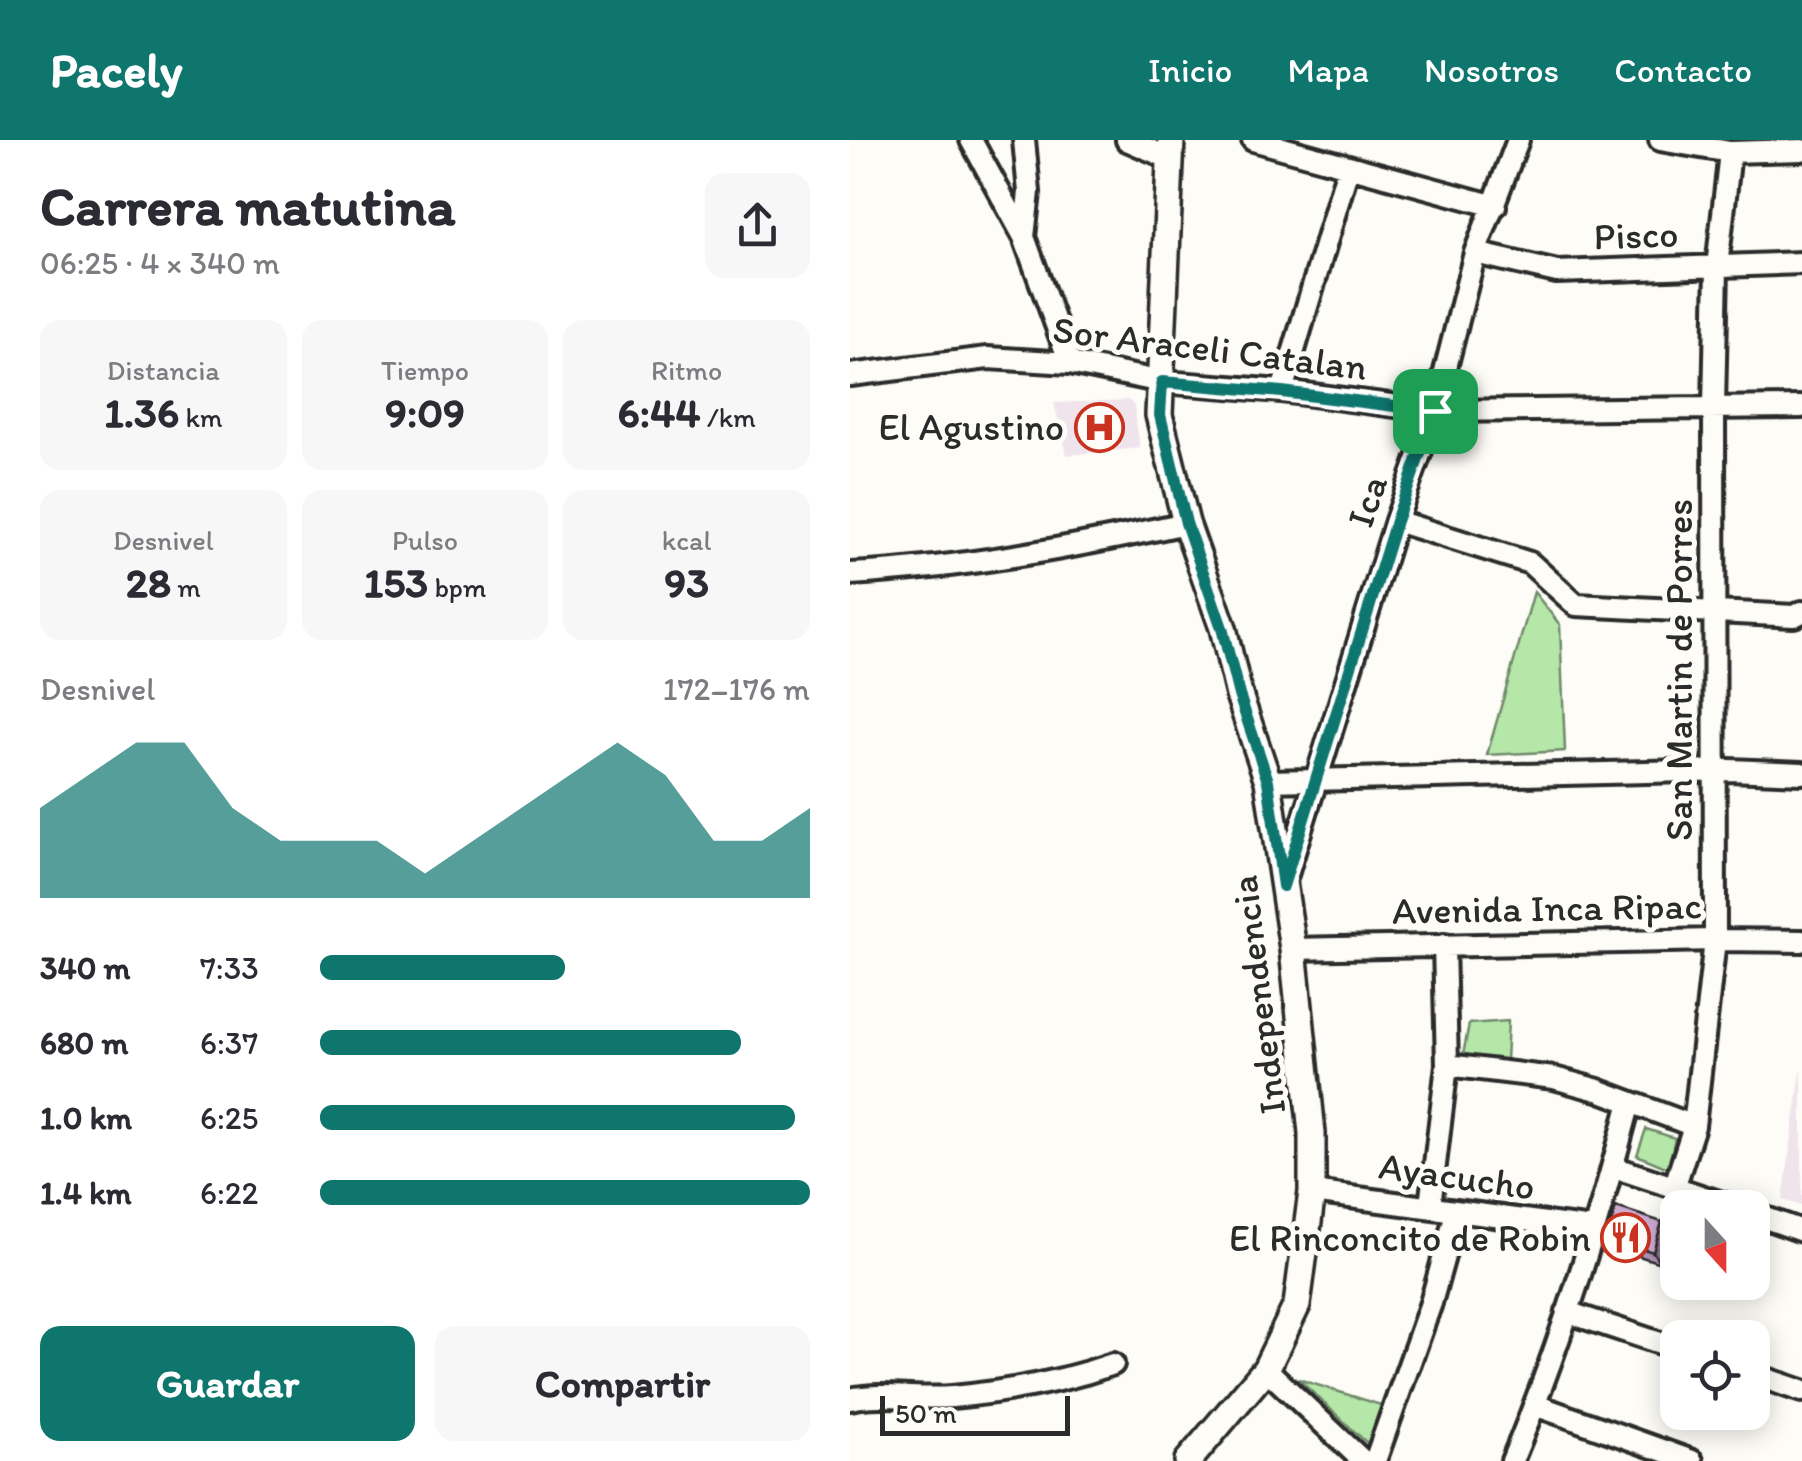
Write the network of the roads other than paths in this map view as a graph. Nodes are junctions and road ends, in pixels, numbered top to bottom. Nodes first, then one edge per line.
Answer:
1 (971, 140) edge
2 (1024, 140) edge
3 (1127, 140) edge
4 (1252, 140) edge
5 (1518, 140) edge
6 (1660, 140) edge
7 (1705, 144) edge
8 (1171, 149) edge
9 (1802, 150) edge
10 (1730, 152) junction
11 (1348, 168) junction
12 (1495, 206) junction
13 (1024, 237) junction
14 (1475, 253) junction
15 (1802, 263) edge
16 (1717, 267) junction
17 (1070, 362) junction
18 (850, 375) edge
19 (1162, 382) junction
20 (1282, 392) junction
21 (1714, 406) junction
22 (1802, 407) edge
23 (1435, 411) junction
24 (1396, 521) junction
25 (1186, 523) junction
26 (850, 574) edge
27 (1715, 610) junction
28 (1802, 612) edge
29 (1714, 772) junction
30 (1802, 773) edge
31 (1318, 780) junction
32 (1268, 781) junction
33 (1283, 886) junction
34 (1714, 940) junction
35 (1802, 942) edge
36 (1444, 946) junction
37 (1293, 949) junction
38 (1446, 1064) junction
39 (1630, 1102) junction
40 (1694, 1126) junction
41 (1613, 1167) junction
42 (1676, 1185) junction
43 (1689, 1190) edge
44 (1312, 1192) junction
45 (1430, 1206) junction
46 (1456, 1212) junction
47 (1770, 1220) edge
48 (1592, 1229) junction
49 (1802, 1232) edge
50 (1567, 1312) junction
51 (1660, 1343) edge
52 (1113, 1364) dead end
53 (1266, 1368) junction
54 (1770, 1380) edge
55 (1802, 1391) edge
56 (850, 1399) edge
57 (1535, 1405) junction
58 (1188, 1461) edge
59 (1363, 1461) edge
60 (1375, 1461) edge
61 (1512, 1461) edge
62 (1692, 1461) edge

1 - 13 street
2 - 13 street
3 - 8 street
4 - 11 street
5 - 12 street, Ica
6 - 7 street
7 - 10 street
8 - 19 street, Independencia
9 - 10 street
10 - 16 street, San Martin de Porres
11 - 12 street
11 - 20 street
12 - 14 street, Ica
13 - 17 street
14 - 16 street, Pisco
14 - 23 street, Ica
15 - 16 street, Pisco
16 - 21 street, San Martin de Porres
17 - 18 street, Sor Araceli Catalan
17 - 19 street, Sor Araceli Catalan
19 - 20 street, Sor Araceli Catalan
19 - 25 street, Independencia
20 - 23 street, Sor Araceli Catalan
21 - 22 street, Sor Araceli Catalan
21 - 23 street, Sor Araceli Catalan
21 - 27 street, San Martin de Porres
23 - 24 street, Ica
24 - 27 street
24 - 31 street, Ica
25 - 26 street
25 - 32 street, Independencia
27 - 28 street
27 - 29 street, San Martin de Porres
29 - 30 street
29 - 31 street
29 - 34 street, San Martin de Porres
31 - 32 street
31 - 33 street, Ica
32 - 33 street, Independencia
33 - 37 street, Independencia
34 - 35 street, Avenida Inca Ripac
34 - 36 street, Avenida Inca Ripac
34 - 40 street, San Martin de Porres
36 - 37 street, Avenida Inca Ripac
36 - 38 street
37 - 44 street, Independencia
38 - 39 street
38 - 45 street
39 - 40 street
39 - 41 street
40 - 42 street, San Martin de Porres
41 - 42 street
41 - 48 street
42 - 43 street
44 - 45 street, Ayacucho
44 - 53 street, Independencia
45 - 46 street, Ayacucho
46 - 48 street, Ayacucho
46 - 60 street
47 - 49 street
48 - 50 street
50 - 51 street
50 - 57 street
52 - 56 street
53 - 58 street, Independencia
53 - 59 street
54 - 55 street
57 - 61 street
57 - 62 street

